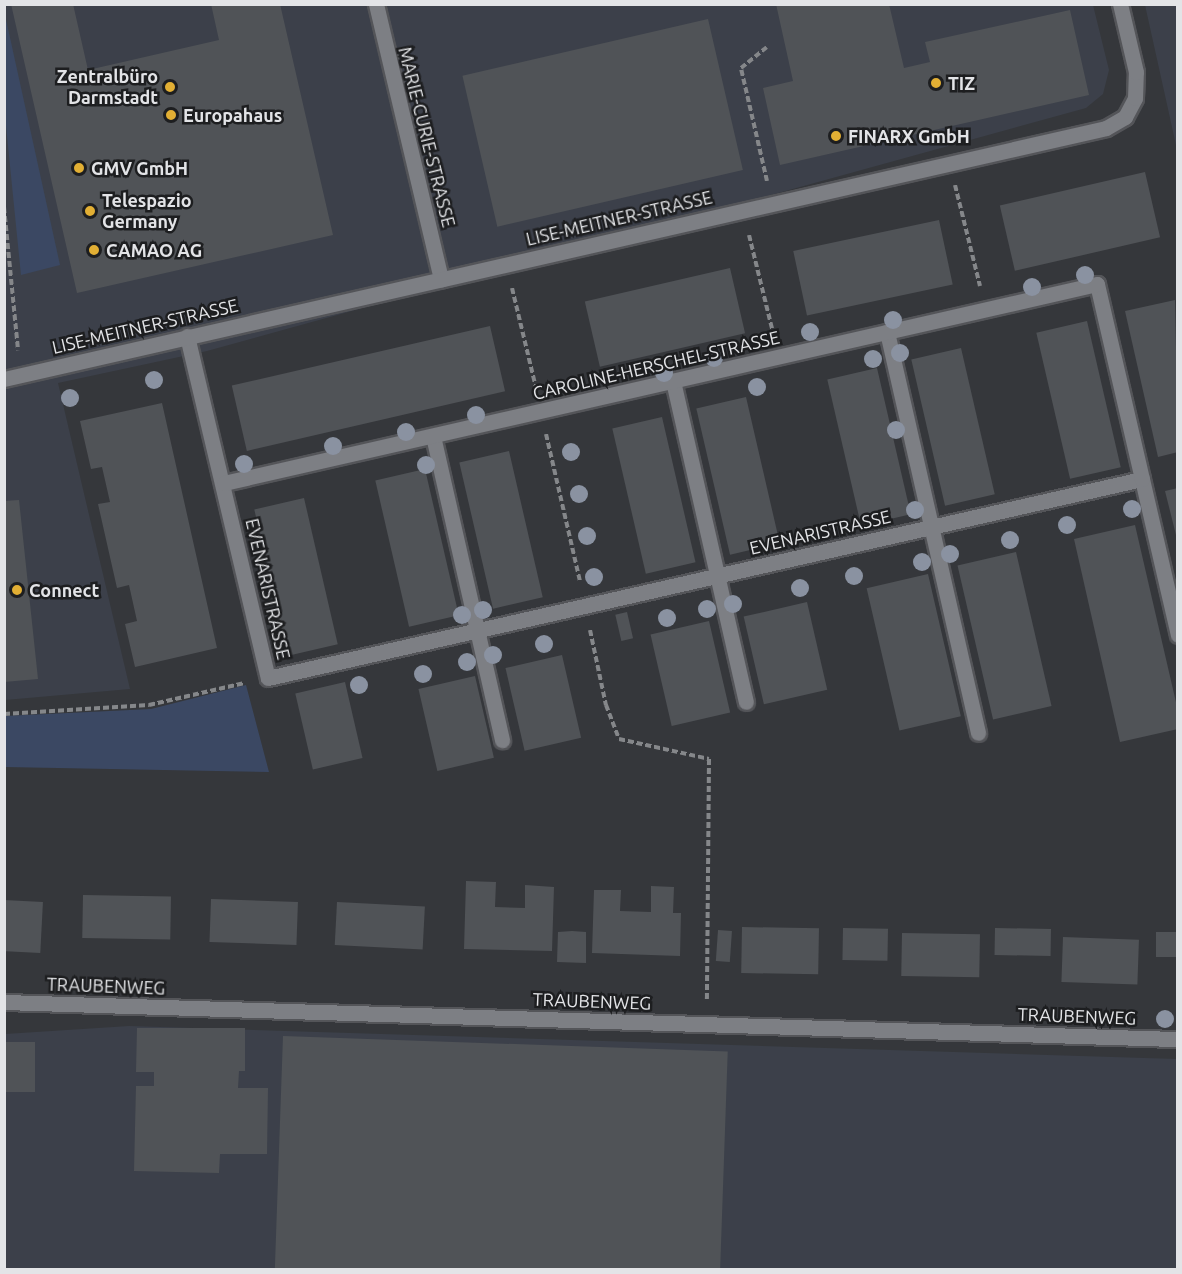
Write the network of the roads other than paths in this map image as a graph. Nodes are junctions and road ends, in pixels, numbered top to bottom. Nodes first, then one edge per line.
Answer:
1 (375, 4) edge
2 (1120, 4) edge
3 (441, 279) junction
4 (887, 332) junction
5 (187, 336) junction
6 (4, 379) edge
7 (673, 381) junction
8 (433, 436) junction
9 (1142, 479) junction
10 (224, 483) junction
11 (931, 527) junction
12 (717, 576) junction
13 (477, 631) junction
14 (1178, 634) edge
15 (746, 702) dead end
16 (978, 733) dead end
17 (502, 740) dead end
18 (4, 1002) edge
19 (1178, 1039) edge

1 - 3 street, MARIE-CURIE-STRASSE
2 - 3 street, LISE-MEITNER-STRASSE
3 - 5 street, LISE-MEITNER-STRASSE
4 - 7 street, CAROLINE-HERSCHEL-STRASSE
4 - 9 street, CAROLINE-HERSCHEL-STRASSE
4 - 11 street
5 - 6 street, LISE-MEITNER-STRASSE
5 - 10 street, EVENARISTRASSE
7 - 8 street, CAROLINE-HERSCHEL-STRASSE
7 - 12 street
8 - 10 street, CAROLINE-HERSCHEL-STRASSE
8 - 13 street
9 - 11 street, EVENARISTRASSE
9 - 14 street
10 - 13 street, EVENARISTRASSE
11 - 12 street, EVENARISTRASSE
11 - 16 street
12 - 13 street, EVENARISTRASSE
12 - 15 street
13 - 17 street
18 - 19 street, TRAUBENWEG

